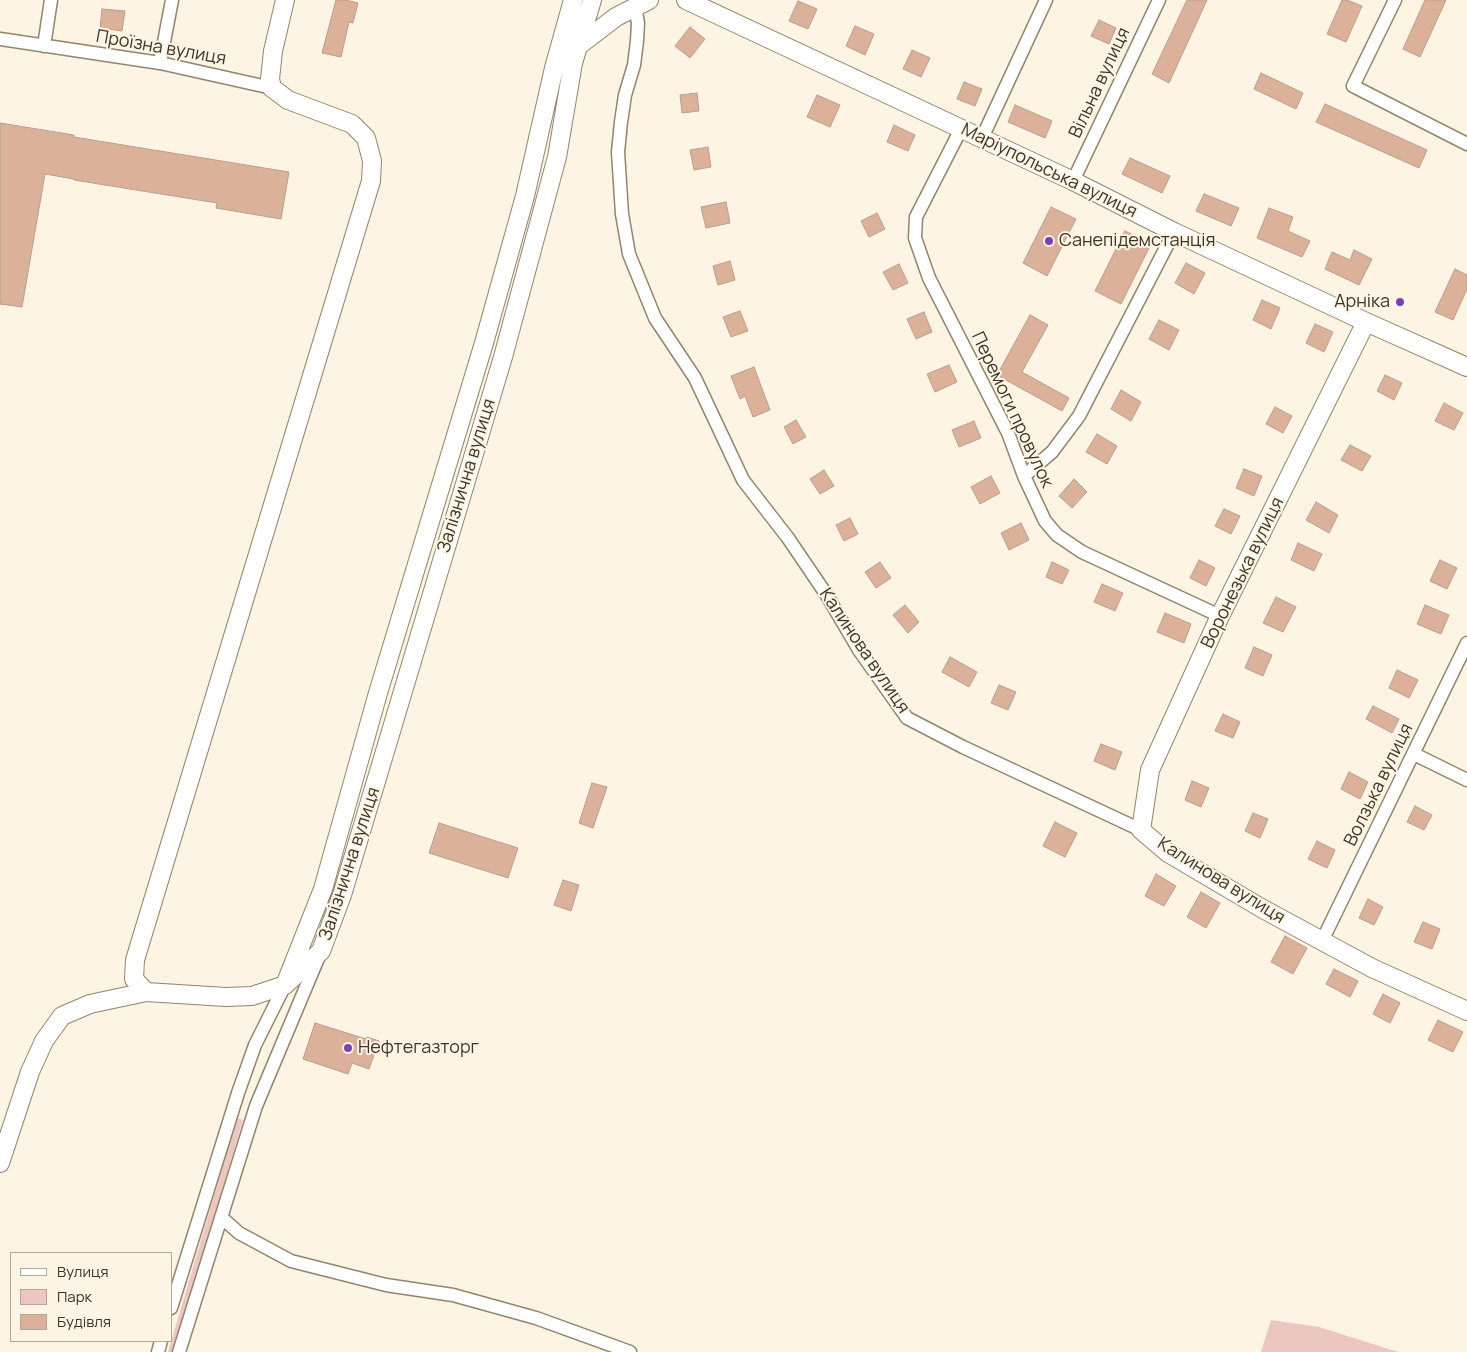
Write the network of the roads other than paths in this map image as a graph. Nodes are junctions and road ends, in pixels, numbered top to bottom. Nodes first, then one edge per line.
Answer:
1 (51, 0) edge
2 (172, 0) edge
3 (285, 0) edge
4 (573, 0) edge
5 (592, 0) edge
6 (686, 0) edge
7 (1046, 0) edge
8 (1158, 0) edge
9 (1395, 0) edge
10 (642, 4) edge
11 (0, 39) edge
12 (44, 46) junction
13 (578, 46) junction
14 (160, 63) junction
15 (272, 88) junction
16 (961, 129) junction
17 (982, 138) junction
18 (1467, 144) edge
19 (1073, 181) junction
20 (1174, 232) junction
21 (1366, 322) junction
22 (1466, 364) edge
23 (1024, 476) junction
24 (1220, 616) junction
25 (1467, 643) edge
26 (1414, 754) junction
27 (1467, 780) edge
28 (1141, 830) junction
29 (1322, 941) junction
30 (321, 951) junction
31 (285, 985) junction
32 (146, 992) junction
33 (1467, 1011) edge
34 (0, 1163) edge
35 (221, 1217) junction
36 (172, 1305) edge
37 (180, 1352) edge
38 (630, 1352) edge

1 - 12 street
2 - 14 street
3 - 15 street
4 - 31 street, Залізнична вулиця
5 - 13 street, Залізнична вулиця
6 - 16 street, Маріупольська вулиця
7 - 17 street
8 - 19 street, Вільна вулиця
9 - 18 street
10 - 13 street
10 - 28 street, Калинова вулиця
11 - 12 street, Проїзна вулиця
12 - 14 street, Проїзна вулиця
13 - 30 street, Залізнична вулиця
14 - 15 street, Проїзна вулиця
15 - 32 street
16 - 17 street, Маріупольська вулиця
16 - 23 street, Перемоги провулок
17 - 19 street, Маріупольська вулиця
19 - 20 street, Маріупольська вулиця
20 - 21 street, Маріупольська вулиця
20 - 23 street
21 - 22 street, Маріупольська вулиця
21 - 24 street, Воронезька вулиця
23 - 24 street, Перемоги провулок
24 - 28 street, Воронезька вулиця
25 - 26 street, Волзька вулиця
26 - 27 street
26 - 29 street, Волзька вулиця
28 - 29 street, Калинова вулиця
29 - 33 street, Калинова вулиця
30 - 31 street, Залізнична вулиця
30 - 35 street
31 - 32 street
31 - 36 street
32 - 34 street
35 - 37 street
35 - 38 street

